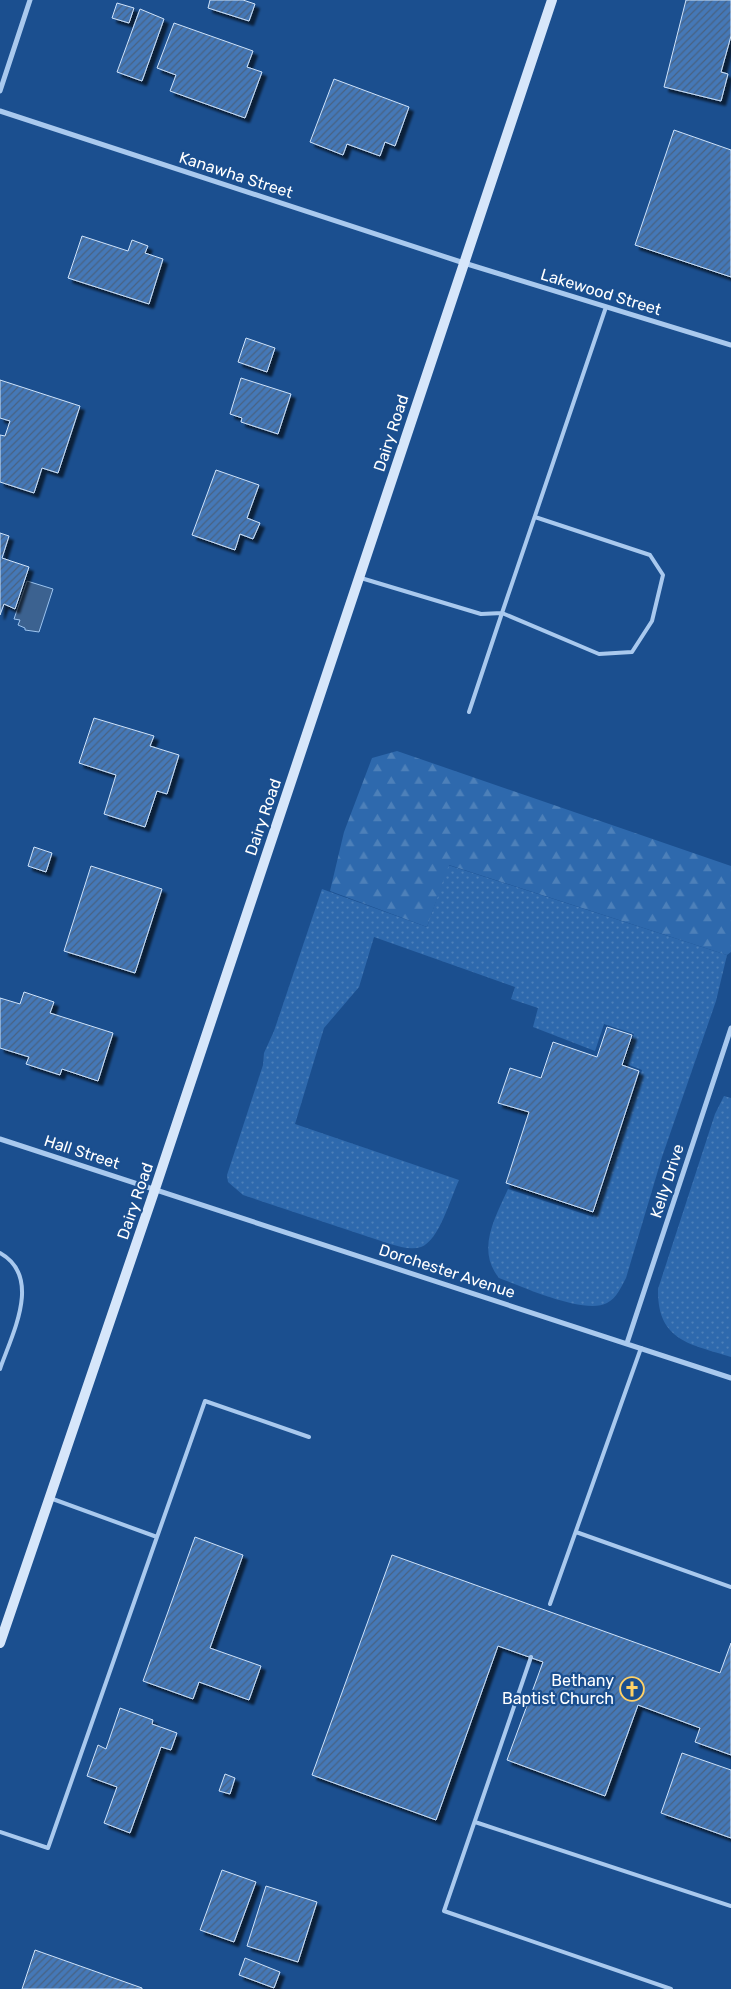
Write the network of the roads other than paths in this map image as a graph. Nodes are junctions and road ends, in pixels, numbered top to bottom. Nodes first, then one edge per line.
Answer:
1 (30, 0) edge
2 (552, 0) edge
3 (0, 92) edge
4 (0, 112) edge
5 (464, 263) junction
6 (606, 306) junction
7 (731, 345) edge
8 (535, 517) junction
9 (359, 578) junction
10 (502, 613) junction
11 (469, 712) dead end
12 (731, 1028) edge
13 (0, 1139) edge
14 (155, 1189) junction
15 (0, 1253) edge
16 (627, 1343) junction
17 (641, 1348) junction
18 (0, 1369) edge
19 (731, 1378) edge
20 (309, 1437) dead end
21 (50, 1498) junction
22 (576, 1532) junction
23 (157, 1537) junction
24 (731, 1587) edge
25 (550, 1604) dead end
26 (0, 1643) edge
27 (532, 1657) dead end
28 (475, 1822) junction
29 (0, 1832) edge
30 (731, 1906) edge
31 (671, 1989) edge

1 - 3 street
2 - 5 street, Dairy Road
4 - 5 street, Kanawha Street
5 - 6 street, Lakewood Street
5 - 9 street, Dairy Road
6 - 7 street, Lakewood Street
6 - 8 lane
8 - 10 lane
8 - 10 lane
9 - 10 lane
9 - 14 street, Dairy Road
10 - 11 lane
12 - 16 street, Kelly Drive
13 - 14 street, Hall Street
14 - 16 street, Dorchester Avenue
14 - 21 street, Dairy Road
15 - 18 lane
16 - 17 street, Dorchester Avenue
17 - 19 street, Dorchester Avenue
17 - 22 lane
20 - 23 lane
21 - 23 lane
21 - 26 street, Dairy Road
22 - 24 lane
22 - 25 lane
23 - 29 lane
27 - 28 lane
28 - 30 lane
28 - 31 lane

